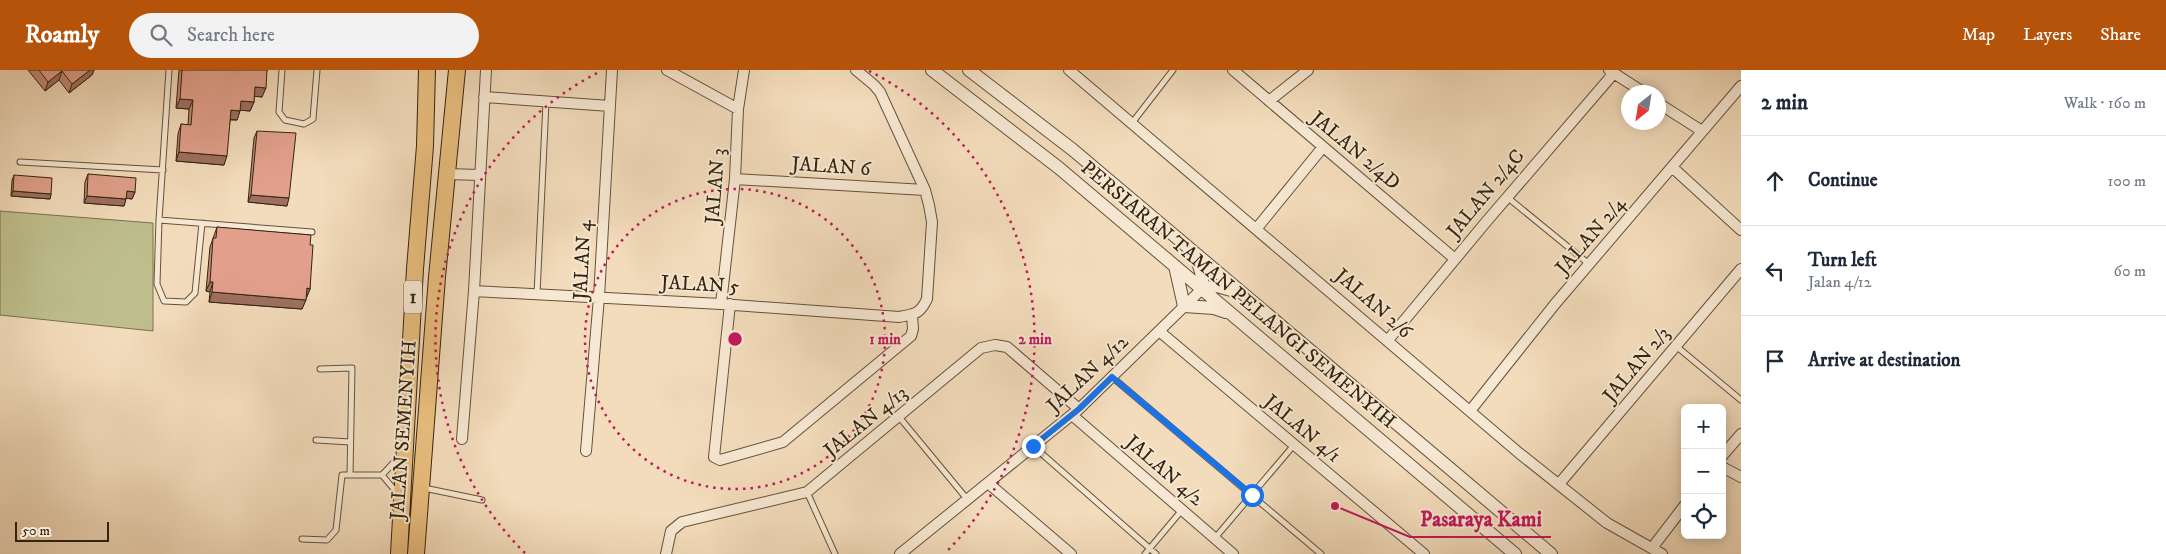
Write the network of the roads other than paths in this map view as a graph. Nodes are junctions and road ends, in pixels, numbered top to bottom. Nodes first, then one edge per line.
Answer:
1 (169, 70) edge
2 (282, 70) edge
3 (317, 70) edge
4 (427, 70) edge
5 (458, 70) edge
6 (486, 70) edge
7 (612, 70) edge
8 (667, 70) edge
9 (744, 70) edge
10 (856, 70) edge
11 (932, 70) edge
12 (969, 70) edge
13 (1069, 70) edge
14 (1173, 70) edge
15 (1233, 70) edge
16 (1308, 70) edge
17 (1612, 72) edge
18 (1632, 85) edge
19 (1741, 86) edge
20 (484, 97) junction
21 (546, 101) junction
22 (1269, 101) junction
23 (610, 106) junction
24 (1666, 107) edge
25 (738, 109) junction
26 (1132, 123) junction
27 (1702, 131) junction
28 (1323, 147) junction
29 (20, 162) dead end
30 (1672, 166) junction
31 (163, 170) junction
32 (447, 174) junction
33 (480, 175) junction
34 (735, 178) junction
35 (925, 190) junction
36 (1507, 197) junction
37 (159, 220) junction
38 (202, 223) junction
39 (1257, 228) junction
40 (1741, 230) edge
41 (312, 232) dead end
42 (1193, 251) junction
43 (1455, 259) junction
44 (1590, 264) junction
45 (1174, 266) junction
46 (1741, 269) edge
47 (1202, 289) junction
48 (474, 291) junction
49 (537, 294) junction
50 (1244, 294) junction
51 (599, 297) junction
52 (725, 304) junction
53 (1184, 306) junction
54 (917, 312) junction
55 (1233, 315) junction
56 (1159, 331) junction
57 (1388, 340) junction
58 (1676, 346) junction
59 (320, 369) dead end
60 (1112, 377) junction
61 (1741, 400) edge
62 (1470, 411) junction
63 (1075, 412) junction
64 (900, 418) junction
65 (1741, 434) edge
66 (462, 439) dead end
67 (316, 440) dead end
68 (350, 442) junction
69 (1294, 444) junction
70 (1033, 446) junction
71 (406, 447) junction
72 (586, 451) dead end
73 (1726, 451) edge
74 (1726, 469) edge
75 (350, 475) junction
76 (382, 475) junction
77 (1741, 477) edge
78 (988, 483) junction
79 (1560, 484) junction
80 (421, 488) junction
81 (808, 492) junction
82 (1252, 495) junction
83 (968, 499) junction
84 (402, 500) junction
85 (482, 500) dead end
86 (1182, 510) junction
87 (1681, 510) edge
88 (302, 538) dead end
89 (1215, 538) junction
90 (1652, 548) junction
91 (1150, 549) junction
92 (399, 554) edge
93 (416, 554) edge
94 (666, 554) edge
95 (834, 554) edge
96 (900, 554) edge
97 (1070, 554) edge
98 (1145, 554) edge
99 (1156, 554) edge
100 (1233, 554) edge
101 (1321, 554) edge
102 (1424, 554) edge
103 (1515, 554) edge
104 (1551, 554) edge
105 (1662, 554) edge

1 - 31 lane
2 - 3 lane
4 - 71 main road, JALAN SEMENYIH / 1
5 - 32 main road, JALAN SEMENYIH / 1
6 - 20 street
7 - 23 street, JALAN 4
8 - 25 street
9 - 25 street, JALAN 3
10 - 35 street
11 - 45 street, PERSIARAN TAMAN PELANGI SEMENYIH
12 - 42 street, PERSIARAN TAMAN PELANGI SEMENYIH
13 - 26 street, JALAN 2/6
14 - 26 lane
15 - 22 street, JALAN 2/4D
16 - 22 street
17 - 18 street
17 - 36 street, JALAN 2/4C
19 - 27 street, JALAN 2/4
20 - 21 street
20 - 33 street
21 - 23 street
21 - 49 lane
22 - 28 street, JALAN 2/4D
23 - 51 street, JALAN 4
24 - 27 street
25 - 34 street, JALAN 3
26 - 39 street, JALAN 2/6
27 - 30 street, JALAN 2/4
28 - 39 street
28 - 43 street, JALAN 2/4D
29 - 31 lane
30 - 40 street
30 - 44 street, JALAN 2/4
31 - 37 lane
32 - 33 street
32 - 80 main road, JALAN SEMENYIH / 1
33 - 48 street
34 - 35 street, JALAN 6
34 - 52 street, JALAN 3
35 - 54 street
36 - 43 street, JALAN 2/4C
36 - 44 lane
37 - 38 lane
37 - 38 lane
38 - 41 lane
39 - 57 street, JALAN 2/6
42 - 47 street
42 - 50 street, PERSIARAN TAMAN PELANGI SEMENYIH
43 - 57 street, JALAN 2/4C
44 - 62 street, JALAN 2/4
45 - 47 street, PERSIARAN TAMAN PELANGI SEMENYIH
45 - 53 street
46 - 58 street, JALAN 2/3
47 - 50 street
47 - 53 street, JALAN 4/12
47 - 55 street, PERSIARAN TAMAN PELANGI SEMENYIH
48 - 49 street, JALAN 5
48 - 66 street
49 - 51 street, JALAN 5
50 - 104 street, PERSIARAN TAMAN PELANGI SEMENYIH
51 - 52 street, JALAN 5
51 - 72 street, JALAN 4
52 - 54 street, JALAN 5
52 - 54 street, JALAN 3
53 - 55 street
53 - 56 street, JALAN 4/12
55 - 103 street, PERSIARAN TAMAN PELANGI SEMENYIH
56 - 60 street, JALAN 4/12
56 - 69 street, JALAN 4/1
57 - 62 street, JALAN 2/6
58 - 61 lane
58 - 79 street, JALAN 2/3
59 - 68 lane
60 - 63 street, JALAN 4/12
60 - 82 lane
62 - 79 street, JALAN 2/6
63 - 64 street, JALAN 4/13
63 - 70 street, JALAN 4/12
63 - 86 street, JALAN 4/2
64 - 81 street, JALAN 4/13
64 - 83 lane
65 - 73 street
67 - 68 lane
68 - 75 lane
69 - 82 lane
69 - 102 street, JALAN 4/1
70 - 78 street, JALAN 4/12
70 - 91 lane
71 - 76 lane
71 - 84 main road, JALAN SEMENYIH / 1
74 - 77 street
75 - 76 lane
75 - 88 lane
76 - 84 lane
78 - 83 street, JALAN 4/12
78 - 97 street
79 - 90 street, JALAN 2/6
80 - 85 lane
80 - 93 main road, JALAN SEMENYIH / 1
81 - 94 street, JALAN 4/13
81 - 95 lane
82 - 89 lane
82 - 101 lane
83 - 96 street, JALAN 4/12
84 - 92 main road, JALAN SEMENYIH / 1
86 - 89 street, JALAN 4/2
86 - 91 lane
87 - 90 street
89 - 100 street, JALAN 4/2
90 - 105 street, JALAN 2/6
91 - 98 lane
91 - 99 lane

